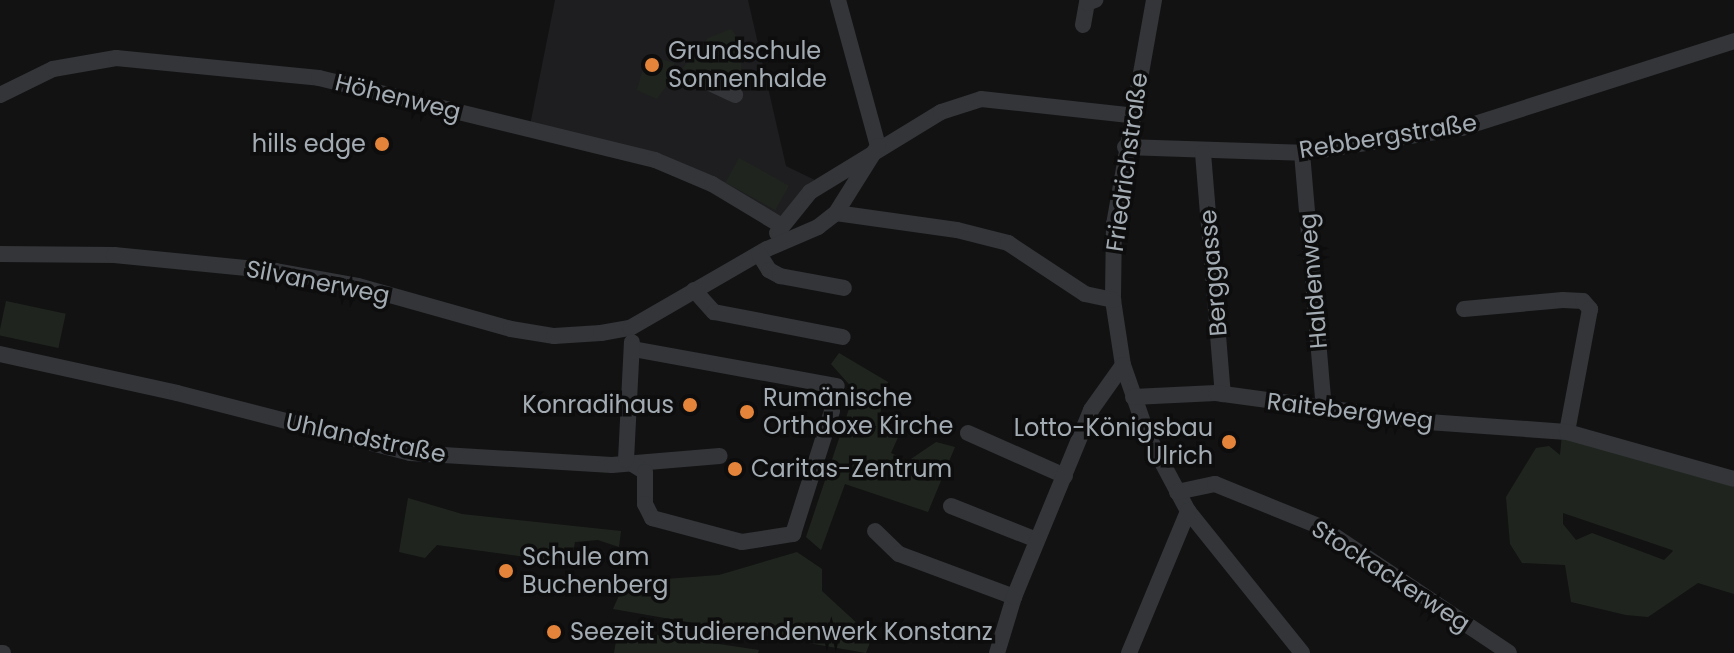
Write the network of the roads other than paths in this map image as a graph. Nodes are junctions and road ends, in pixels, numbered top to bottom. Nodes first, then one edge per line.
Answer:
1 (838, 0) edge
2 (1095, 0) edge
3 (1154, 0) edge
4 (1083, 25) dead end
5 (1734, 41) edge
6 (699, 78) dead end
7 (0, 95) edge
8 (735, 95) dead end
9 (1129, 115) junction
10 (878, 146) junction
11 (1125, 147) junction
12 (1203, 153) junction
13 (1302, 153) junction
14 (836, 213) junction
15 (782, 226) junction
16 (763, 251) junction
17 (0, 254) edge
18 (844, 288) dead end
19 (694, 290) junction
20 (1113, 300) junction
21 (1464, 309) dead end
22 (630, 328) junction
23 (843, 337) dead end
24 (633, 349) junction
25 (0, 354) edge
26 (1123, 365) junction
27 (837, 386) dead end
28 (1223, 394) junction
29 (1133, 397) junction
30 (1324, 409) junction
31 (832, 411) dead end
32 (1567, 432) junction
33 (968, 433) dead end
34 (720, 456) dead end
35 (626, 460) junction
36 (1065, 476) junction
37 (1734, 479) edge
38 (1177, 492) junction
39 (951, 506) dead end
40 (1188, 511) junction
41 (875, 531) dead end
42 (1037, 540) junction
43 (1014, 597) junction
44 (997, 653) edge
45 (1129, 653) edge
46 (1302, 653) edge
47 (1509, 653) edge

1 - 10 street
2 - 4 street
3 - 9 street, Friedrichstraße
5 - 13 street, Rebbergstraße
6 - 8 street
7 - 15 street, Höhenweg
9 - 10 street
9 - 11 street, Friedrichstraße
10 - 14 street
10 - 15 street
11 - 12 street, Rebbergstraße
11 - 20 street, Friedrichstraße
12 - 13 street, Rebbergstraße
12 - 28 street, Berggasse
13 - 30 street, Haldenweg
14 - 16 street
14 - 20 street
15 - 16 street
16 - 18 street
16 - 19 street
17 - 22 street, Silvanerweg
19 - 22 street
19 - 23 street
20 - 26 street, Friedrichstraße
21 - 32 street
22 - 24 street
24 - 27 street
24 - 35 street
25 - 35 street, Uhlandstraße
26 - 29 street, Friedrichstraße
26 - 36 street
28 - 29 street, Raitebergweg
28 - 30 street, Raitebergweg
29 - 38 street, Friedrichstraße
30 - 32 street, Raitebergweg
31 - 35 street
32 - 37 street, Raitebergweg
33 - 36 street
34 - 35 street, Uhlandstraße
36 - 42 street
38 - 40 street, Friedrichstraße
38 - 47 street, Stockackerweg
39 - 42 street
40 - 45 street
40 - 46 street, Friedrichstraße
41 - 43 street
42 - 43 street
43 - 44 street

